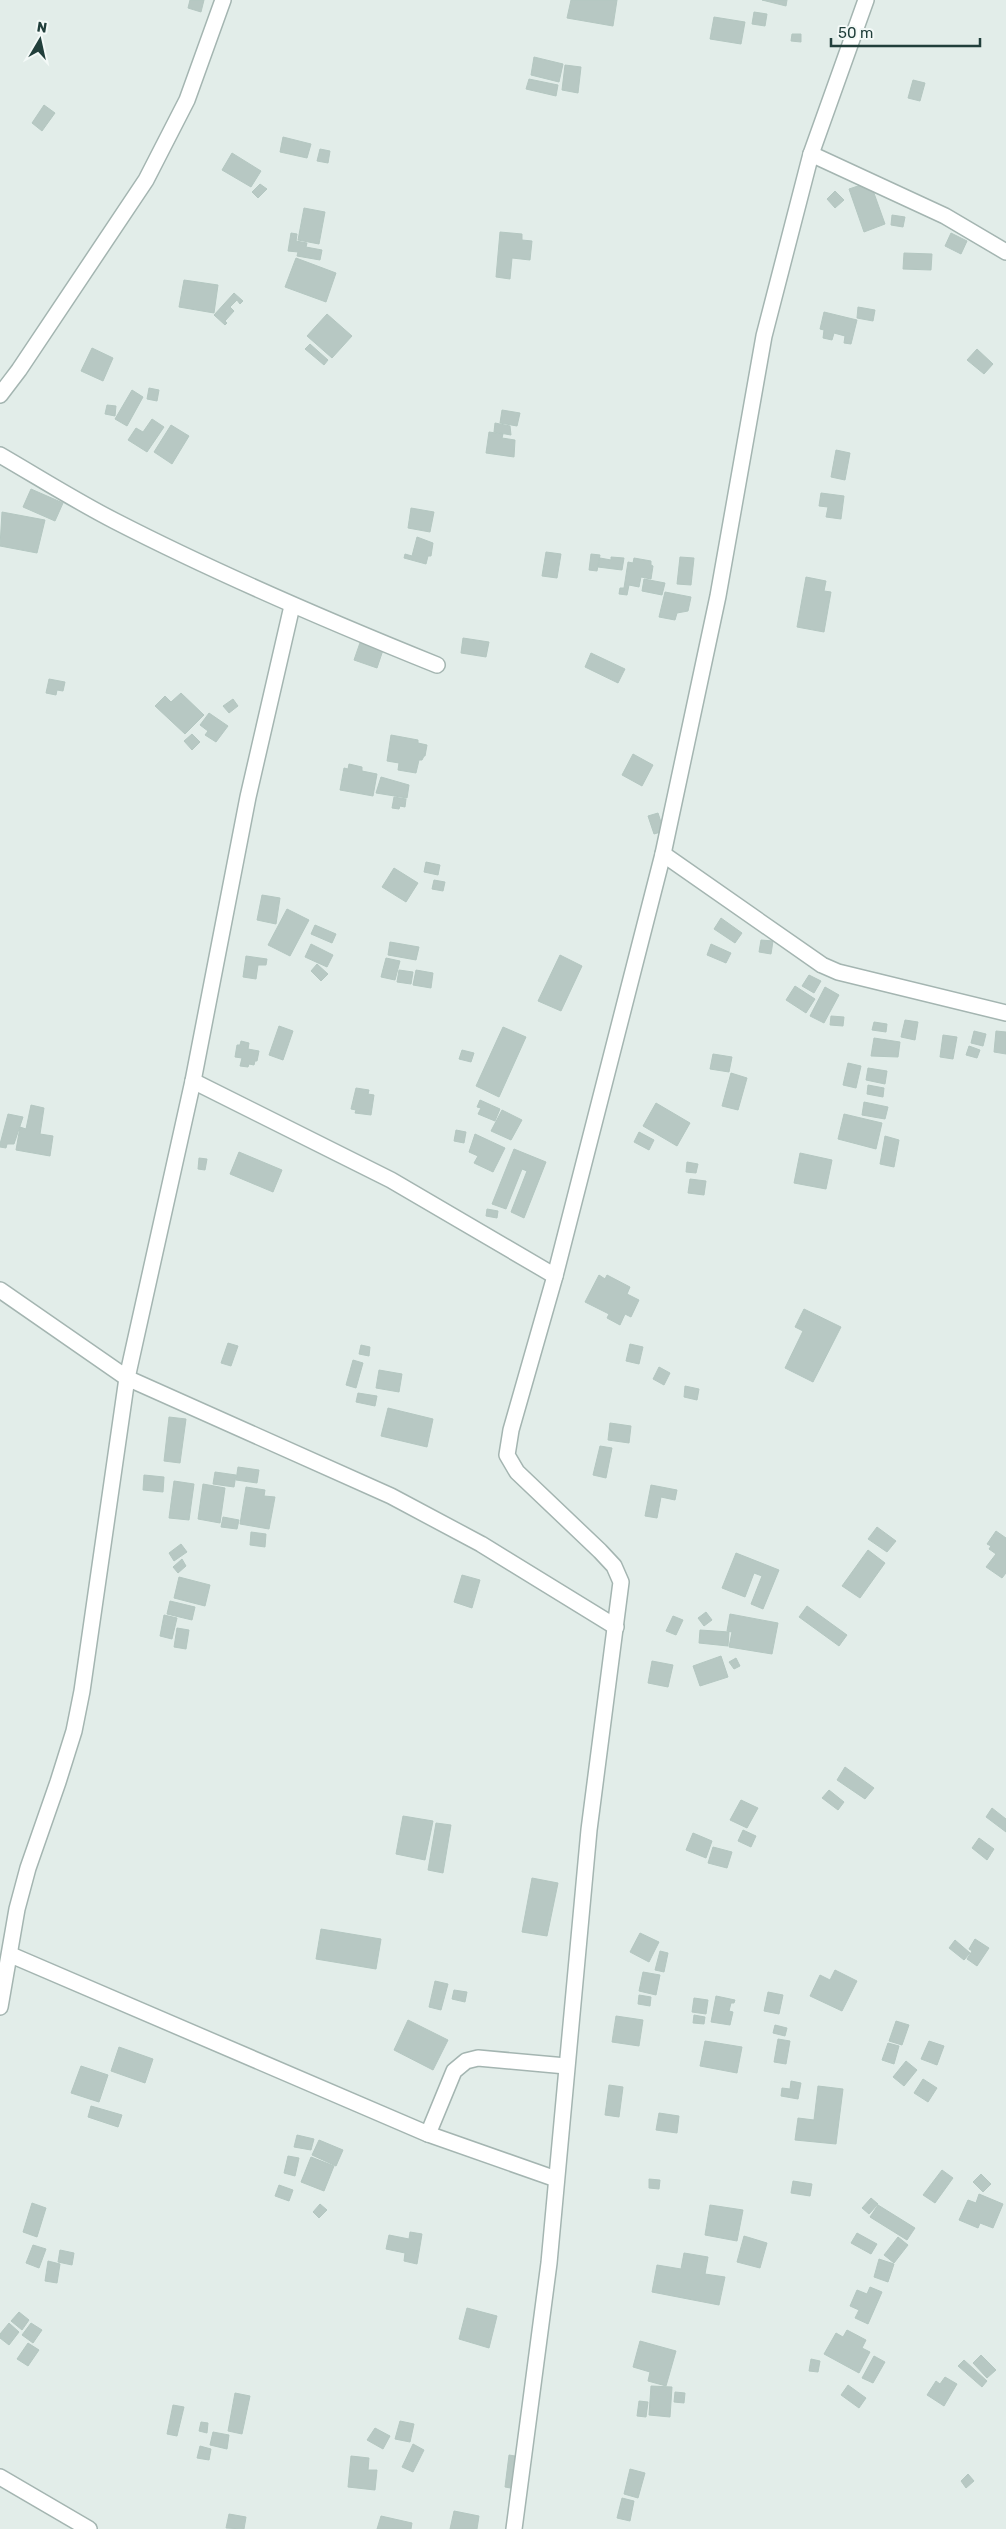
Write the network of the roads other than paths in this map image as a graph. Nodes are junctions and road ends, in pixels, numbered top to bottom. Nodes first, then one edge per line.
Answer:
1 (223, 0) edge
2 (866, 0) edge
3 (811, 154) junction
4 (1006, 252) edge
5 (0, 395) edge
6 (0, 455) edge
7 (292, 606) junction
8 (438, 665) dead end
9 (663, 854) junction
10 (1006, 1012) edge
11 (193, 1081) junction
12 (555, 1276) junction
13 (0, 1290) edge
14 (127, 1378) junction
15 (616, 1627) junction
16 (11, 1955) junction
17 (0, 2007) edge
18 (566, 2066) junction
19 (428, 2134) junction
20 (556, 2179) junction
21 (0, 2477) edge
22 (89, 2529) edge
23 (514, 2529) edge

1 - 5 street
2 - 3 street
3 - 4 street
3 - 9 street
6 - 7 street
7 - 8 street
7 - 11 street
9 - 10 street
9 - 12 street
11 - 12 street
11 - 14 street
12 - 15 street
13 - 14 street
14 - 15 street
14 - 16 street
15 - 18 street
16 - 17 street
16 - 19 street
18 - 19 street
18 - 20 street
19 - 20 street
20 - 23 street
21 - 22 street

